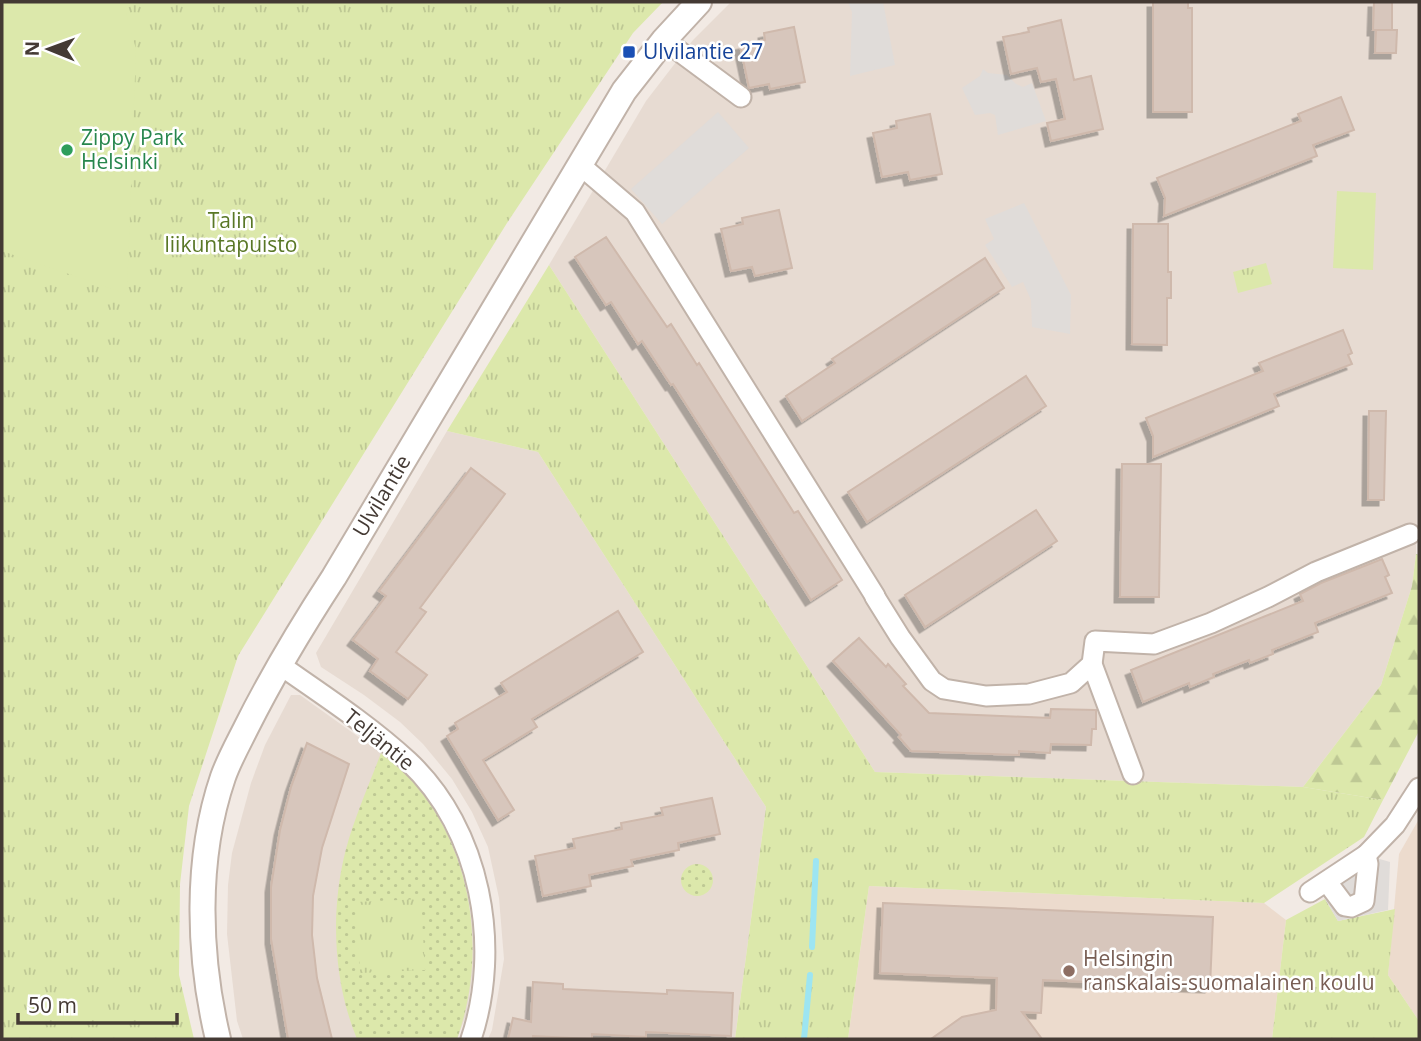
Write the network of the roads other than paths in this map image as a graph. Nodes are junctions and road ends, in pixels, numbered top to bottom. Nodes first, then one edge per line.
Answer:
1 (699, 2) edge
2 (664, 40) junction
3 (741, 97) dead end
4 (580, 165) junction
5 (1410, 534) dead end
6 (1092, 664) junction
7 (280, 665) junction
8 (1133, 774) dead end
9 (1419, 788) edge
10 (1366, 855) junction
11 (218, 1039) edge
12 (471, 1039) edge

1 - 2 street, Ulvilantie
2 - 3 street
2 - 4 street, Ulvilantie
4 - 6 street
4 - 7 street, Ulvilantie
5 - 6 street
6 - 8 street
7 - 11 street, Ulvilantie
7 - 12 street, Teljäntie
9 - 10 street
10 - 10 street

